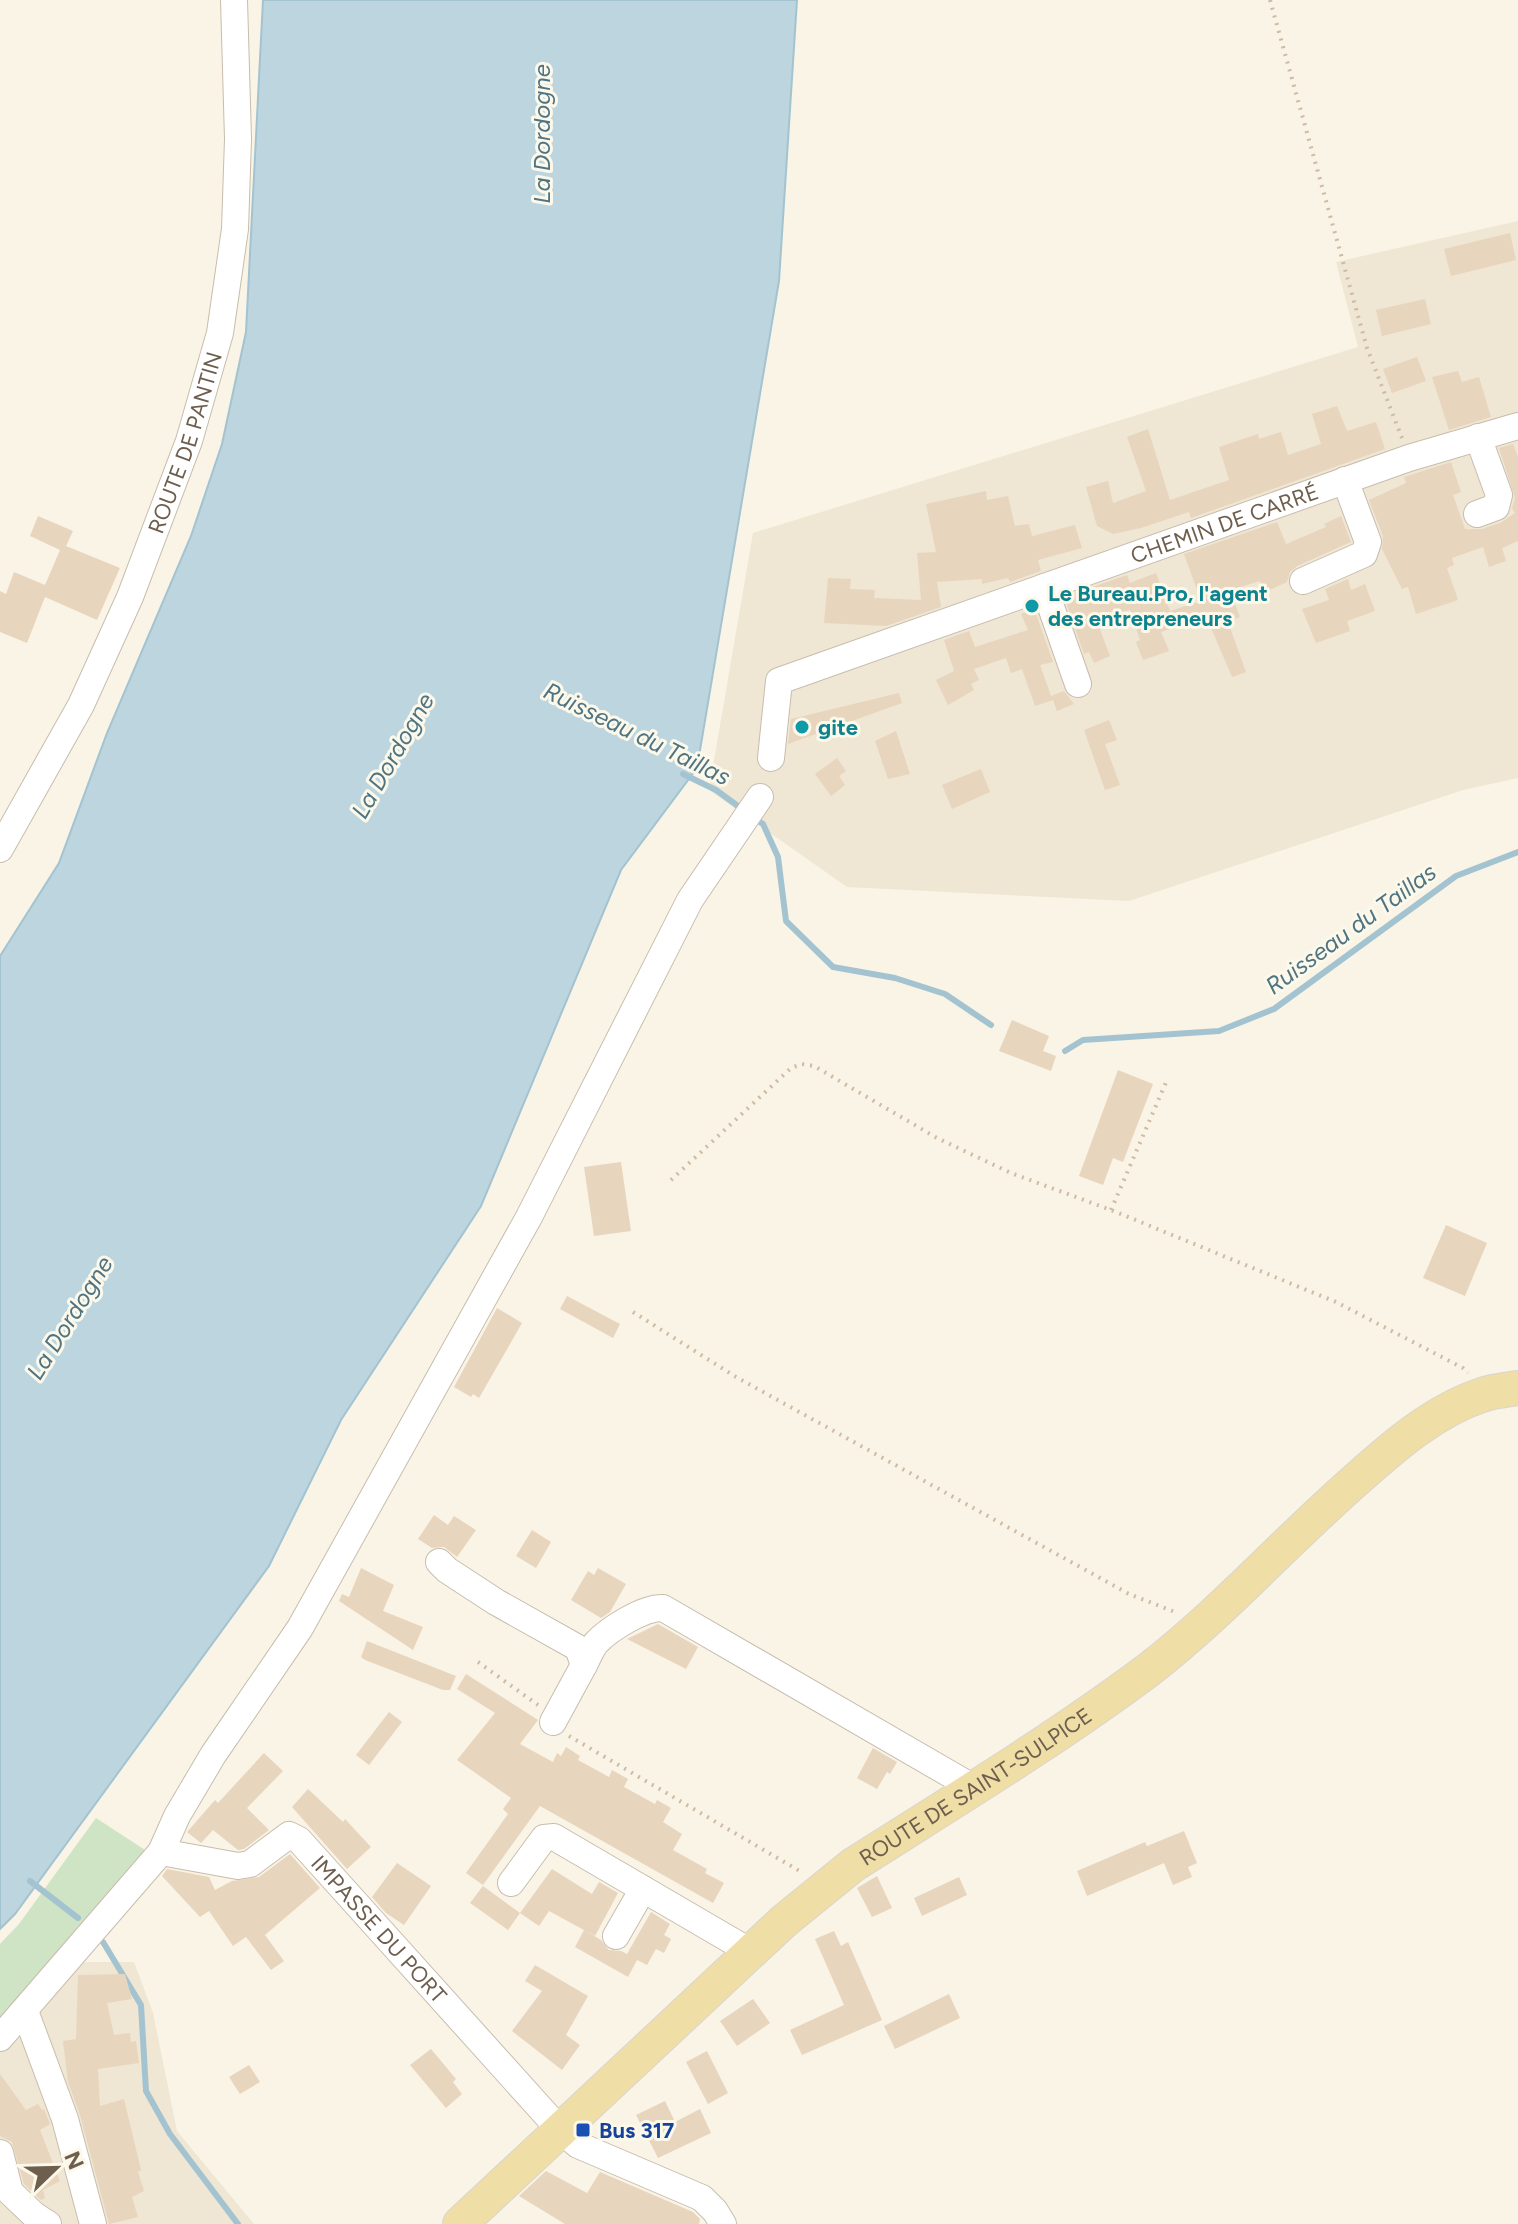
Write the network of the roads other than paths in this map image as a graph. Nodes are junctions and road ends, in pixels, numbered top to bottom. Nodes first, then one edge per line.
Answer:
1 (234, 0) edge
2 (1518, 426) edge
3 (1478, 437) junction
4 (1345, 480) junction
5 (1490, 517) dead end
6 (1303, 581) dead end
7 (1044, 587) junction
8 (1078, 684) dead end
9 (771, 758) dead end
10 (753, 806) dead end
11 (0, 849) edge
12 (1518, 1388) edge
13 (439, 1562) dead end
14 (584, 1665) junction
15 (553, 1722) road end
16 (974, 1788) junction
17 (161, 1852) junction
18 (511, 1883) dead end
19 (643, 1889) junction
20 (616, 1936) dead end
21 (751, 1952) junction
22 (25, 2011) junction
23 (0, 2038) edge
24 (560, 2130) junction
25 (0, 2153) edge
26 (48, 2224) edge
27 (93, 2224) edge
28 (460, 2224) edge
29 (723, 2224) edge

1 - 11 street, ROUTE DE PANTIN
2 - 3 street, CHEMIN DE CARRÉ
3 - 4 street, CHEMIN DE CARRÉ
3 - 5 street
4 - 6 street
4 - 7 street, CHEMIN DE CARRÉ
7 - 8 street
7 - 9 street, CHEMIN DE CARRÉ
10 - 17 street
12 - 16 main road, ROUTE DE SAINT-SULPICE
13 - 14 street
14 - 15 street
14 - 16 street
16 - 21 main road, ROUTE DE SAINT-SULPICE
17 - 22 street
17 - 24 street, IMPASSE DU PORT
18 - 19 street
19 - 20 street
19 - 21 street
21 - 24 main road, ROUTE DE SAINT-SULPICE
22 - 23 street
22 - 27 street
24 - 28 main road, ROUTE DE SAINT-SULPICE
24 - 29 street
25 - 26 street

